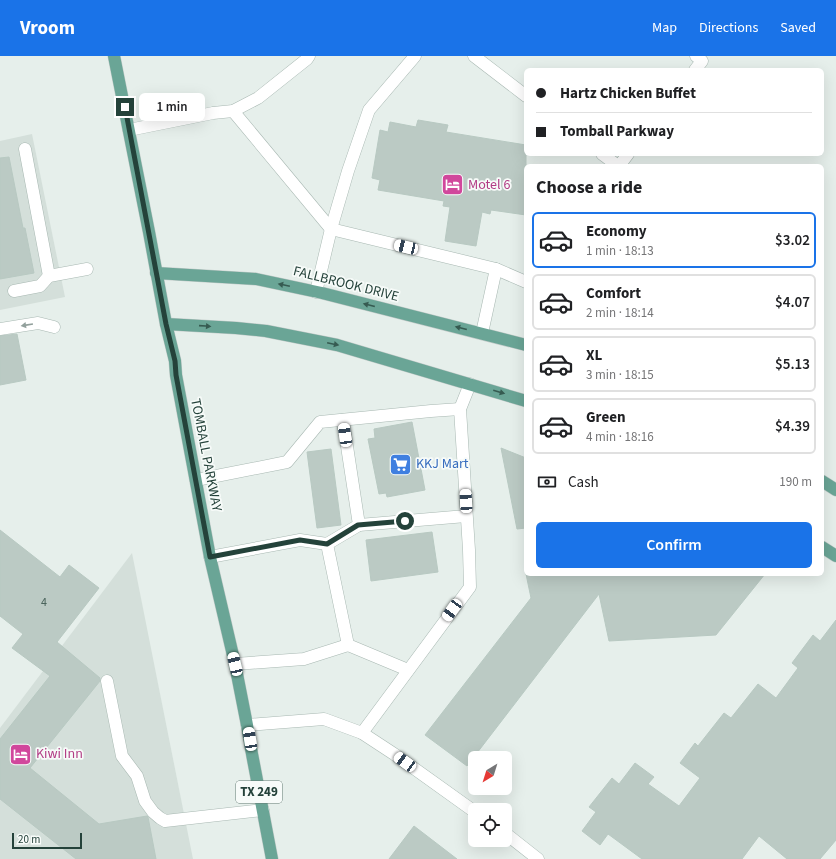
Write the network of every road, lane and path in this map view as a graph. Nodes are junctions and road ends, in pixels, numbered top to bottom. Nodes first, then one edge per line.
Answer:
1 (114, 56) edge
2 (309, 56) edge
3 (415, 56) edge
4 (474, 56) edge
5 (696, 56) edge
6 (697, 68) edge
7 (524, 94) edge
8 (233, 111) junction
9 (129, 130) junction
10 (25, 149) dead end
11 (605, 156) edge
12 (626, 156) edge
13 (615, 164) edge
14 (620, 164) edge
15 (331, 229) junction
16 (87, 269) dead end
17 (496, 269) junction
18 (156, 273) junction
19 (49, 276) junction
20 (524, 281) edge
21 (14, 291) dead end
22 (316, 292) junction
23 (166, 324) junction
24 (54, 327) dead end
25 (0, 329) edge
26 (482, 333) junction
27 (524, 344) edge
28 (470, 384) junction
29 (524, 400) edge
30 (460, 409) junction
31 (343, 420) junction
32 (196, 480) junction
33 (824, 482) edge
34 (836, 490) edge
35 (466, 516) junction
36 (358, 525) junction
37 (327, 544) junction
38 (824, 548) edge
39 (836, 556) edge
40 (210, 557) junction
41 (348, 645) junction
42 (235, 664) junction
43 (408, 670) junction
44 (107, 681) dead end
45 (247, 725) junction
46 (362, 733) junction
47 (468, 807) edge
48 (263, 810) junction
49 (512, 839) edge
50 (272, 859) edge
51 (538, 859) edge

1 - 9 main road, TOMBALL PARKWAY / TX 249
2 - 8 street
3 - 15 street
4 - 7 street
5 - 6 street
8 - 9 street
8 - 15 street
9 - 18 main road, TOMBALL PARKWAY / TX 249
10 - 19 street
11 - 13 street
12 - 14 street
15 - 17 street
15 - 22 street
16 - 19 street
17 - 20 street
17 - 26 street
22 -> 18 main road, FALLBROOK DRIVE
18 - 23 main road, TOMBALL PARKWAY / TX 249
19 - 21 street
26 -> 22 main road, FALLBROOK DRIVE
23 -> 28 main road
23 - 32 main road, TOMBALL PARKWAY / TX 249
24 -> 25 street
26 - 27 main road, FALLBROOK DRIVE
28 -> 29 main road
28 - 30 street
30 - 31 street
30 - 35 street
31 - 32 street
31 - 36 street
32 - 40 main road, TOMBALL PARKWAY / TX 249
33 - 34 main road
35 - 36 street
35 - 43 street
36 - 37 street
37 - 40 street
37 - 41 street
38 - 39 main road
40 - 42 main road, TOMBALL PARKWAY / TX 249
41 - 42 street
41 - 43 street
42 - 45 main road, TOMBALL PARKWAY / TX 249
43 - 46 street
44 - 48 street
45 - 46 street
45 - 48 main road, TOMBALL PARKWAY / TX 249
46 - 47 street
48 - 50 main road, TOMBALL PARKWAY / TX 249
49 - 51 street

